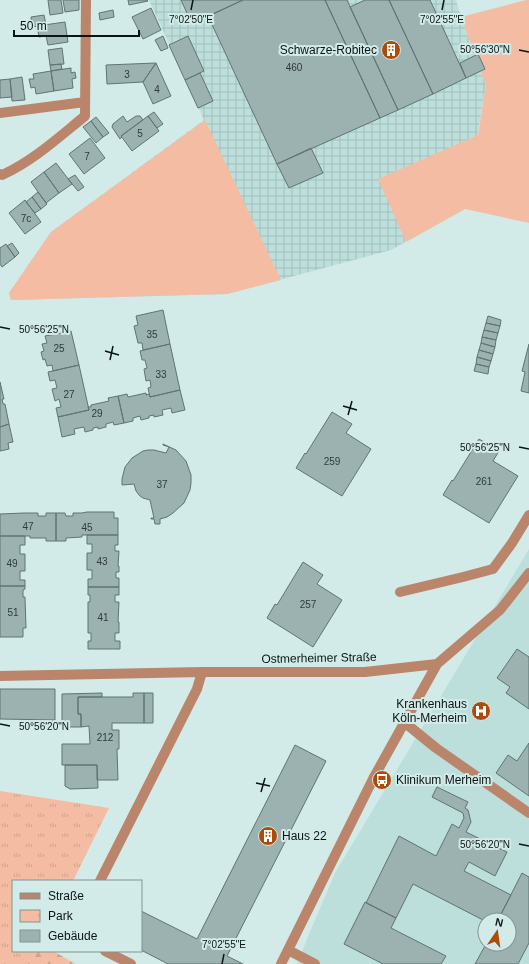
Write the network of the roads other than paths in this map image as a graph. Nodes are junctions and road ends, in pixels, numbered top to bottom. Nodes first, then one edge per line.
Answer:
1 (86, 0) edge
2 (85, 102) junction
3 (0, 113) edge
4 (0, 174) edge
5 (529, 514) edge
6 (529, 573) edge
7 (400, 592) dead end
8 (437, 664) junction
9 (202, 672) junction
10 (0, 676) edge
11 (404, 722) junction
12 (529, 813) edge
13 (101, 880) edge
14 (288, 950) junction
15 (107, 952) edge
16 (132, 964) edge
17 (281, 964) edge
18 (315, 964) edge

1 - 2 street
2 - 3 street
2 - 4 street
5 - 7 street
6 - 8 street
8 - 9 street, Ostmerheimer Straße
8 - 11 street
9 - 10 street, Ostmerheimer Straße
9 - 13 street
11 - 12 street
11 - 14 street
14 - 17 street
14 - 18 street
15 - 16 street

